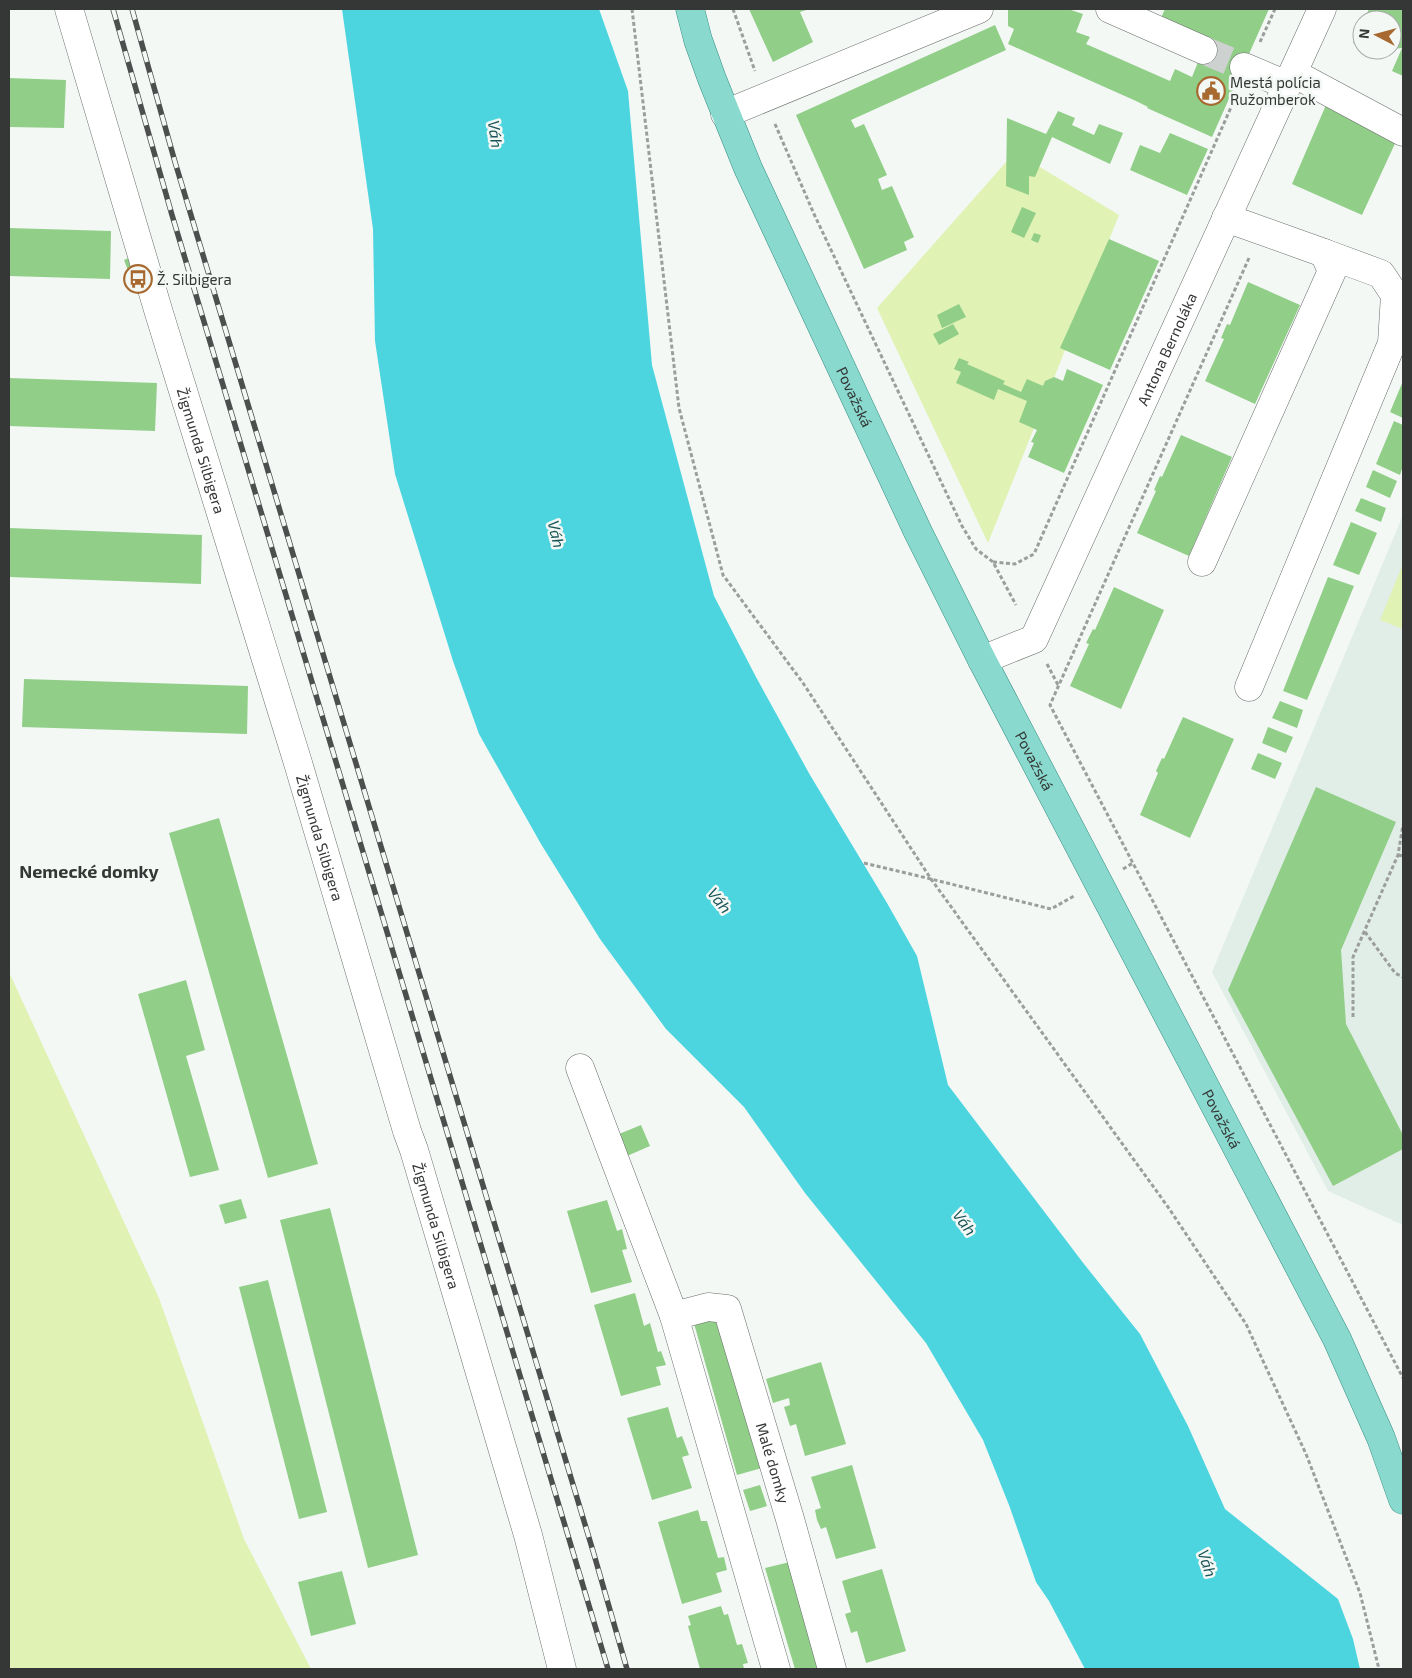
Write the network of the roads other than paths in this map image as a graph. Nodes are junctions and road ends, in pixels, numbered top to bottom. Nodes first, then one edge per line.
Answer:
1 (69, 9) edge
2 (690, 9) edge
3 (979, 9) edge
4 (1110, 9) edge
5 (1322, 9) edge
6 (1203, 50) tunnel mouth
7 (1246, 68) tunnel mouth
8 (1290, 79) junction
9 (725, 114) junction
10 (1403, 132) edge
11 (1226, 218) junction
12 (1324, 253) junction
13 (1202, 562) dead end
14 (982, 660) junction
15 (1249, 687) dead end
16 (580, 1068) dead end
17 (674, 1316) junction
18 (1403, 1500) edge
19 (562, 1669) edge
20 (776, 1669) edge
21 (832, 1669) edge

1 - 19 street, Žigmunda Silbigera
2 - 9 main road, Považská
3 - 9 street
4 - 6 street
5 - 8 street, Antona Bernoláka
7 - 8 street
8 - 10 street
8 - 11 street, Antona Bernoláka
9 - 14 main road, Považská
11 - 12 street
11 - 14 street, Antona Bernoláka
12 - 13 street
12 - 15 street
14 - 18 main road, Považská
16 - 17 street
17 - 20 street
17 - 21 street, Malé domky

